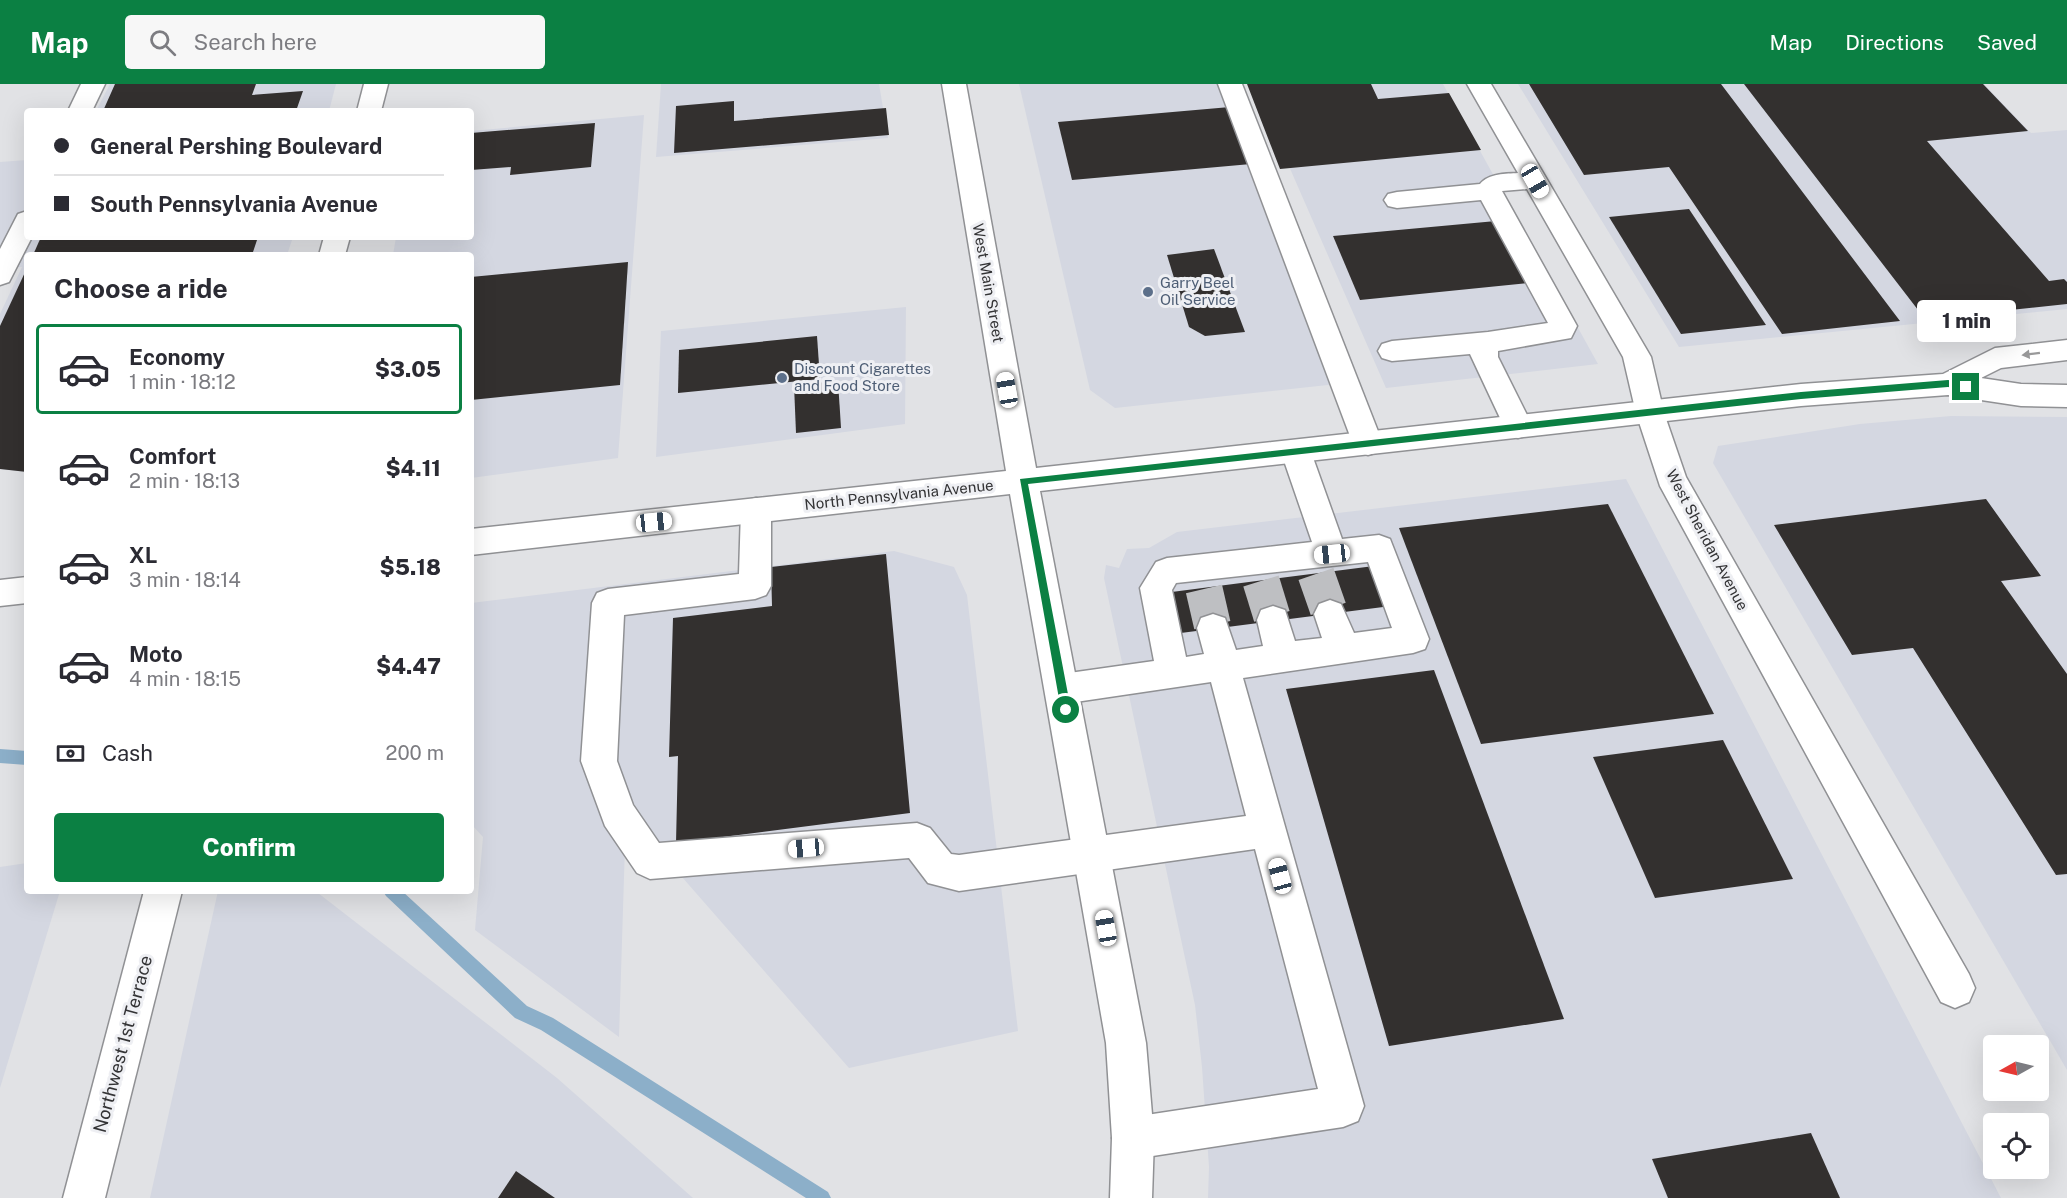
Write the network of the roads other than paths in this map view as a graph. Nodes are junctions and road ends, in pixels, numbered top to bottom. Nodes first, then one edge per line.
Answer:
1 (93, 84) edge
2 (376, 84) edge
3 (954, 84) edge
4 (1230, 84) edge
5 (1479, 84) edge
6 (81, 108) edge
7 (370, 108) edge
8 (1535, 181) junction
9 (1489, 191) junction
10 (1397, 200) dead end
11 (24, 226) edge
12 (0, 276) edge
13 (1488, 342) junction
14 (2067, 350) edge
15 (1392, 351) dead end
16 (1948, 384) junction
17 (2067, 396) edge
18 (1650, 413) junction
19 (1518, 428) junction
20 (1368, 444) junction
21 (1296, 452) junction
22 (1023, 481) junction
23 (756, 510) junction
24 (474, 542) edge
25 (1320, 561) junction
26 (24, 590) edge
27 (0, 593) edge
28 (1330, 614) tunnel mouth
29 (1273, 620) tunnel mouth
30 (1213, 628) tunnel mouth
31 (1343, 649) junction
32 (1283, 658) junction
33 (1222, 668) junction
34 (1173, 673) junction
35 (1062, 689) junction
36 (1267, 830) junction
37 (1092, 855) junction
38 (162, 894) edge
39 (1955, 988) dead end
40 (1132, 1138) junction
41 (84, 1198) edge
42 (1131, 1198) edge

1 - 6 main road
2 - 7 main road
3 - 22 main road, West Main Street
4 - 20 main road
5 - 8 main road, West Sheridan Avenue
8 - 9 main road
8 - 18 main road, West Sheridan Avenue
9 - 10 main road
9 - 13 main road
11 - 12 main road
13 - 15 main road
13 - 19 main road
14 -> 16 main road
16 - 17 main road
16 - 18 main road, North Pennsylvania Avenue
18 - 19 main road, North Pennsylvania Avenue
18 - 39 main road, West Sheridan Avenue
19 - 20 main road, North Pennsylvania Avenue
20 - 21 main road, North Pennsylvania Avenue
21 - 22 main road, North Pennsylvania Avenue
21 - 25 main road
22 - 23 main road, North Pennsylvania Avenue
22 - 35 main road, West Main Street
23 - 24 main road, North Pennsylvania Avenue
23 - 37 main road
25 - 31 main road
25 - 34 main road
26 - 27 main road
28 - 31 main road
29 - 32 main road
30 - 33 main road
31 - 32 main road
32 - 33 main road
33 - 34 main road
33 - 36 main road
34 - 35 main road
35 - 37 main road, West Main Street
36 - 37 main road
36 - 40 main road
37 - 40 main road, West Main Street
38 - 41 main road, Northwest 1st Terrace
40 - 42 main road, West Main Street

